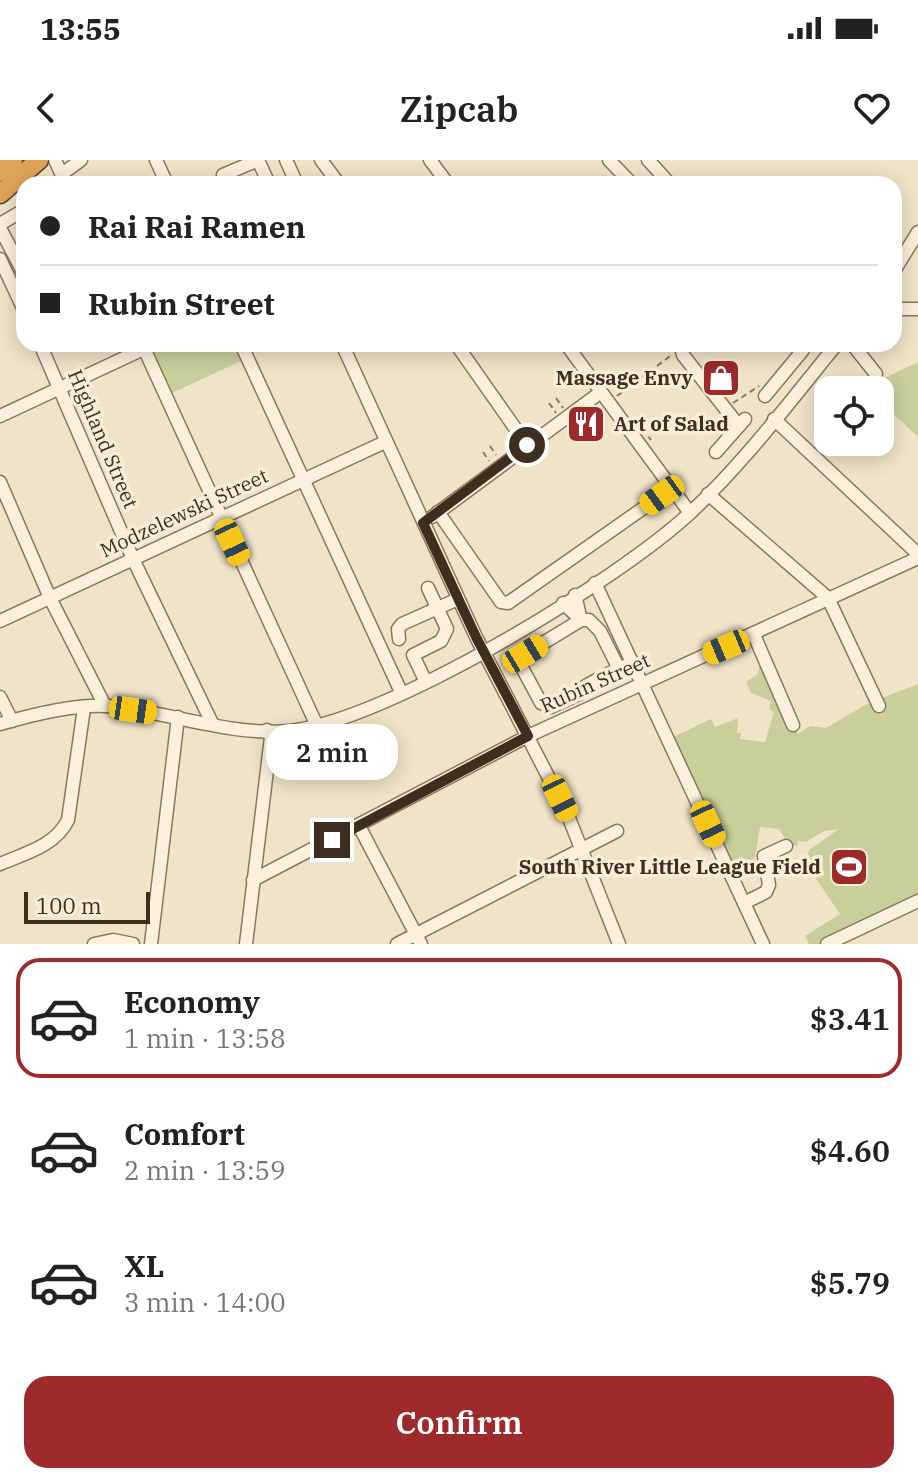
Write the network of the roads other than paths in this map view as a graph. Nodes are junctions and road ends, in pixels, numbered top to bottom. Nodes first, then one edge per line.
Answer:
1 (39, 160) edge
2 (81, 160) edge
3 (258, 160) edge
4 (609, 160) edge
5 (648, 160) edge
6 (0, 172) edge
7 (22, 173) edge
8 (223, 175) dead end
9 (67, 176) edge
10 (623, 176) edge
11 (662, 176) edge
12 (16, 179) edge
13 (0, 194) edge
14 (0, 226) edge
15 (918, 232) edge
16 (16, 256) edge
17 (902, 258) edge
18 (0, 259) edge
19 (16, 272) edge
20 (8, 276) junction
21 (16, 293) edge
22 (44, 352) edge
23 (132, 352) edge
24 (149, 352) edge
25 (245, 352) edge
26 (346, 352) edge
27 (462, 352) edge
28 (573, 352) edge
29 (681, 352) edge
30 (801, 352) edge
31 (830, 352) edge
32 (863, 352) edge
33 (876, 374) dead end
34 (60, 387) junction
35 (764, 393) road end
36 (607, 394) junction
37 (0, 416) edge
38 (774, 419) junction
39 (385, 442) junction
40 (527, 445) junction
41 (716, 452) dead end
42 (303, 478) junction
43 (0, 482) edge
44 (672, 488) junction
45 (708, 494) junction
46 (438, 512) junction
47 (690, 513) junction
48 (219, 516) junction
49 (423, 523) junction
50 (918, 556) edge
51 (133, 559) junction
52 (595, 583) junction
53 (428, 588) dead end
54 (575, 595) junction
55 (50, 598) junction
56 (458, 599) junction
57 (830, 600) junction
58 (563, 603) junction
59 (438, 608) junction
60 (581, 620) junction
61 (0, 621) edge
62 (754, 635) junction
63 (405, 647) junction
64 (483, 650) junction
65 (633, 662) junction
66 (619, 669) junction
67 (425, 680) junction
68 (643, 683) junction
69 (401, 692) junction
70 (0, 697) edge
71 (541, 703) junction
72 (105, 706) junction
73 (879, 706) dead end
74 (84, 708) junction
75 (517, 715) junction
76 (178, 717) junction
77 (6, 723) edge
78 (212, 723) junction
79 (793, 725) dead end
80 (317, 726) junction
81 (267, 730) junction
82 (528, 736) junction
83 (359, 826) junction
84 (617, 831) dead end
85 (786, 846) dead end
86 (582, 848) junction
87 (0, 864) edge
88 (253, 880) junction
89 (918, 901) edge
90 (744, 903) junction
91 (419, 939) edge
92 (618, 941) edge
93 (94, 944) edge
94 (133, 944) edge
95 (151, 944) edge
96 (246, 944) edge
97 (397, 944) edge
98 (604, 944) edge
99 (763, 944) edge
100 (827, 944) edge

1 - 7 highway
2 - 9 street
3 - 8 street
4 - 10 street
5 - 11 street
6 - 7 highway
12 - 13 highway
14 - 16 street
15 - 17 street
18 - 20 street
19 - 20 street
20 - 21 street
22 - 34 street, Highland Street
23 - 34 street
24 - 48 street
25 - 42 street
26 - 39 street
27 - 40 street
28 - 36 street
29 - 41 street
30 - 35 street
31 - 38 street
32 - 33 street
34 - 37 street
34 - 51 street, Highland Street
36 - 40 street
36 - 44 street
38 - 45 street
38 - 50 street
39 - 42 street, Modzelewski Street
39 - 49 street
40 - 46 street
42 - 48 street, Modzelewski Street
42 - 69 street
43 - 55 street
44 - 46 street
44 - 47 street
45 - 47 street
45 - 57 street
46 - 49 street
47 - 52 street
48 - 51 street, Modzelewski Street
48 - 80 street
49 - 56 street
50 - 57 street, Rubin Street
51 - 55 street, Modzelewski Street
51 - 78 street, Highland Street
52 - 54 street
52 - 65 street
53 - 59 street
54 - 58 street
54 - 60 street
55 - 61 street, Modzelewski Street
55 - 72 street
56 - 59 street
56 - 64 street
57 - 62 street, Rubin Street
57 - 73 street
58 - 60 street
58 - 64 street
59 - 63 street
59 - 63 street
60 - 66 street
60 - 71 street
62 - 68 street, Rubin Street
62 - 79 street
63 - 67 street
64 - 67 street
64 - 75 street
65 - 66 street
65 - 68 street
66 - 71 street
67 - 69 street
68 - 82 street, Rubin Street
68 - 90 street
69 - 80 street
70 - 77 street
71 - 75 street
72 - 74 street
72 - 76 street
74 - 77 street
74 - 87 street
75 - 82 street
76 - 78 street
76 - 95 street
78 - 81 street
80 - 81 street
81 - 88 street
82 - 83 street, Rubin Street
82 - 86 street
83 - 88 street, Rubin Street
83 - 91 street
84 - 86 street
85 - 90 street
86 - 91 street
86 - 92 street
88 - 96 street
89 - 100 street
90 - 99 street
91 - 97 street
92 - 98 street
93 - 94 street

